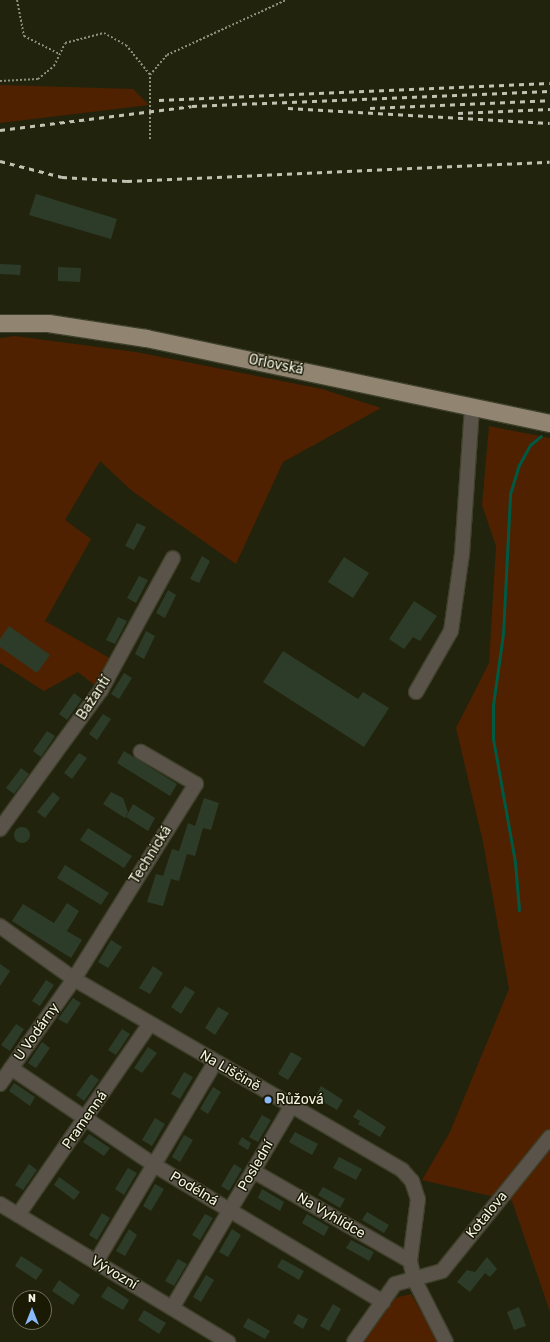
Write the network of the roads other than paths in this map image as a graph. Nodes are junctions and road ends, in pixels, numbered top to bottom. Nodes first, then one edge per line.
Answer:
1 (0, 323) edge
2 (472, 407) junction
3 (550, 423) edge
4 (173, 558) dead end
5 (416, 692) dead end
6 (141, 752) dead end
7 (0, 829) edge
8 (0, 926) edge
9 (74, 979) junction
10 (150, 1024) junction
11 (215, 1062) junction
12 (11, 1068) junction
13 (0, 1084) edge
14 (290, 1106) junction
15 (86, 1119) junction
16 (550, 1137) edge
17 (154, 1165) junction
18 (253, 1171) junction
19 (0, 1204) edge
20 (230, 1210) junction
21 (18, 1215) junction
22 (410, 1261) junction
23 (96, 1262) junction
24 (414, 1279) junction
25 (383, 1302) junction
26 (172, 1308) junction
27 (228, 1342) edge
28 (354, 1342) edge
29 (446, 1342) edge

1 - 2 main road, Orlovská
2 - 3 main road, Orlovská
2 - 5 street
4 - 7 street, Bažantí
6 - 9 street, Technická
8 - 9 street, Na Liščině
9 - 10 street, Na Liščině
9 - 12 street, U Vodárny
10 - 11 street, Na Liščině
10 - 15 street, Pramenná
11 - 14 street, Na Liščině
11 - 17 street
12 - 13 street, U Vodárny
12 - 15 street, Podélná
14 - 18 street, Poslední
14 - 22 street, Na Liščině
15 - 17 street, Podélná
15 - 21 street, Pramenná
16 - 24 street, Kotalova
17 - 20 street, Podélná
17 - 23 street
18 - 20 street, Poslední
18 - 22 street, Na Vyhlídce
19 - 21 street, Vývozní
20 - 25 street, Podélná
20 - 26 street, Poslední
21 - 23 street, Vývozní
22 - 24 street
23 - 26 street, Vývozní
24 - 25 street
24 - 29 street
25 - 28 street
26 - 27 street, Vývozní

